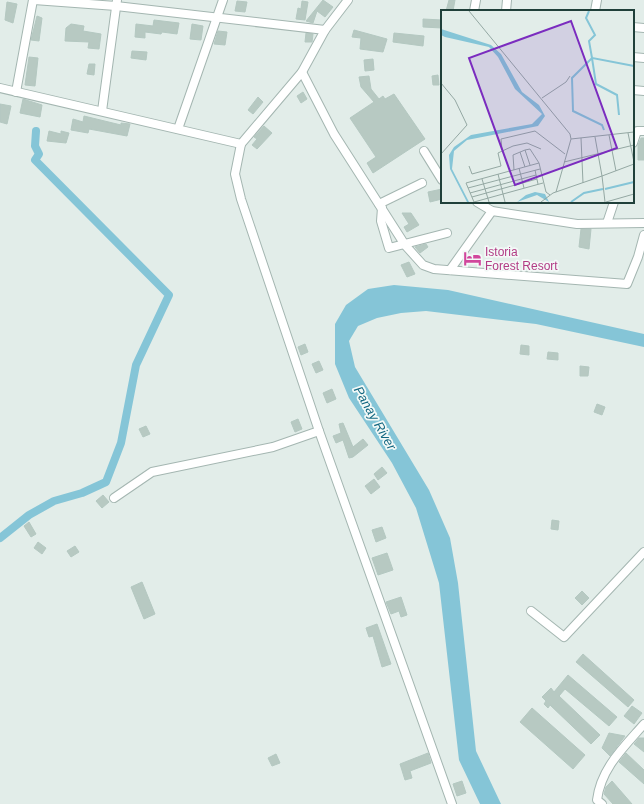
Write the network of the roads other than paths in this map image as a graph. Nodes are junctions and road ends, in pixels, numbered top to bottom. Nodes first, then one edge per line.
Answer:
1 (34, 0) edge
2 (223, 0) edge
3 (348, 0) edge
4 (476, 0) edge
5 (507, 0) edge
6 (597, 0) edge
7 (116, 3) edge
8 (474, 10) edge
9 (506, 10) edge
10 (596, 10) edge
11 (217, 18) junction
12 (634, 27) edge
13 (644, 28) edge
14 (325, 30) junction
15 (302, 72) junction
16 (0, 88) edge
17 (634, 90) edge
18 (644, 91) edge
19 (16, 92) junction
20 (102, 111) junction
21 (178, 129) junction
22 (644, 131) edge
23 (634, 140) edge
24 (241, 144) junction
25 (424, 151) dead end
26 (441, 178) edge
27 (422, 184) dead end
28 (479, 203) edge
29 (614, 203) edge
30 (380, 206) junction
31 (492, 211) junction
32 (644, 222) edge
33 (607, 223) junction
34 (447, 233) dead end
35 (644, 235) edge
36 (405, 245) junction
37 (642, 245) edge
38 (450, 270) junction
39 (319, 431) junction
40 (114, 498) dead end
41 (644, 552) edge
42 (531, 611) dead end
43 (644, 724) edge
44 (452, 804) edge
45 (602, 804) edge

1 - 7 street
1 - 19 street
2 - 11 street
3 - 14 street
4 - 8 street
5 - 9 street
6 - 10 street
7 - 11 street
7 - 20 street
11 - 14 street
11 - 21 street
12 - 13 street
14 - 15 street
15 - 24 street
15 - 30 street
16 - 19 street
17 - 18 street
19 - 20 street
20 - 21 street
21 - 24 street
22 - 23 street
24 - 39 street
25 - 26 street
27 - 30 street
28 - 31 street
29 - 33 street
30 - 36 street
30 - 36 street
31 - 33 street
31 - 38 street
32 - 33 street
34 - 36 street
35 - 37 street
36 - 38 street
37 - 38 street
39 - 40 street
39 - 44 street
41 - 42 street
43 - 45 street

